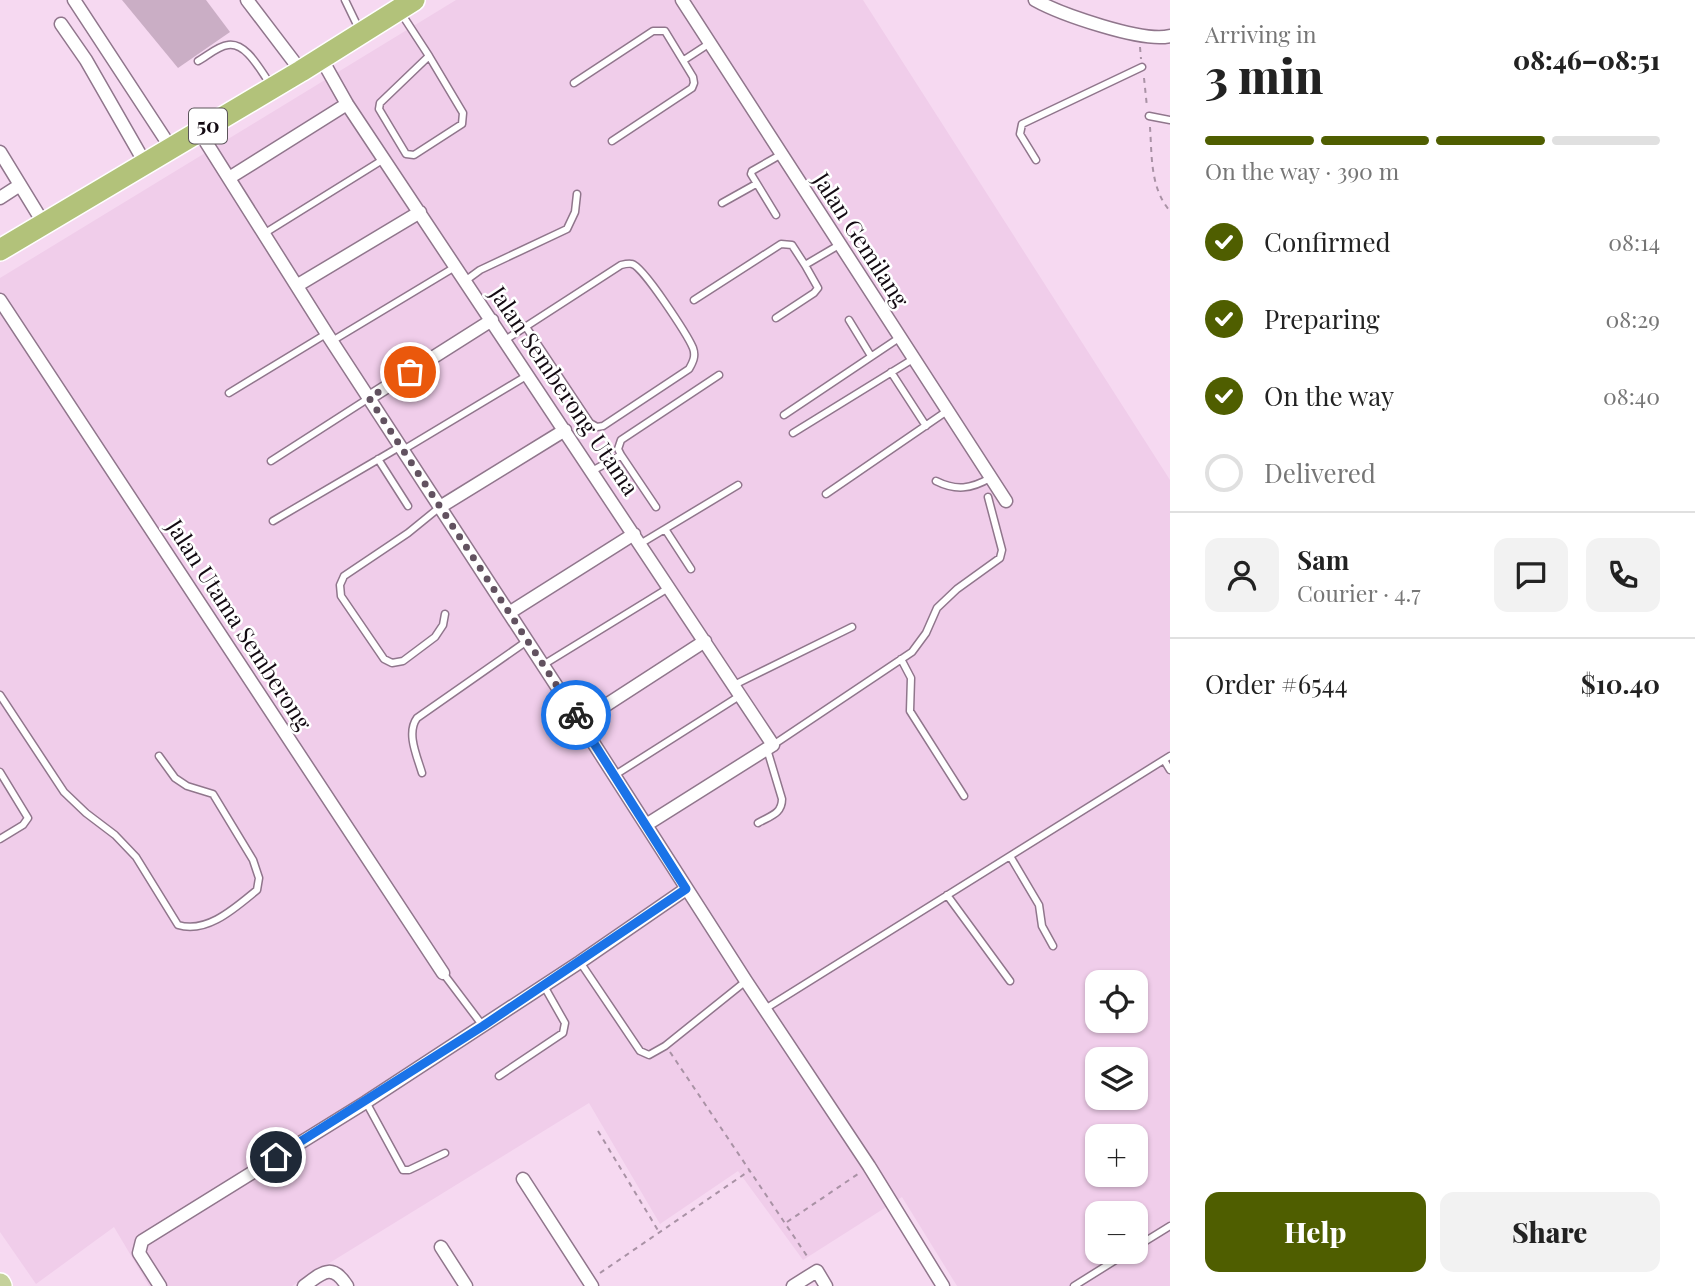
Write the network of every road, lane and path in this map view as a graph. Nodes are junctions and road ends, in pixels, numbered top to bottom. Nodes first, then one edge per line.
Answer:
1 (74, 0) edge
2 (247, 0) edge
3 (345, 0) edge
4 (682, 0) edge
5 (1035, 0) edge
6 (407, 5) edge
7 (61, 24) dead end
8 (362, 33) junction
9 (1170, 36) edge
10 (710, 43) junction
11 (429, 56) junction
12 (321, 58) junction
13 (684, 60) junction
14 (198, 61) dead end
15 (1142, 67) dead end
16 (301, 71) junction
17 (575, 83) dead end
18 (272, 87) junction
19 (347, 104) junction
20 (1149, 116) dead end
21 (1170, 120) edge
22 (199, 131) junction
23 (612, 141) dead end
24 (171, 148) junction
25 (0, 152) edge
26 (780, 155) junction
27 (384, 159) junction
28 (1036, 160) dead end
29 (145, 163) junction
30 (229, 178) junction
31 (756, 184) junction
32 (20, 185) junction
33 (577, 194) dead end
34 (0, 198) edge
35 (722, 203) dead end
36 (420, 212) junction
37 (776, 215) dead end
38 (44, 224) junction
39 (265, 233) junction
40 (839, 245) junction
41 (0, 250) edge
42 (805, 265) junction
43 (456, 267) junction
44 (465, 281) junction
45 (298, 285) junction
46 (0, 300) edge
47 (694, 300) dead end
48 (776, 318) dead end
49 (492, 320) junction
50 (849, 320) dead end
51 (526, 327) junction
52 (329, 338) junction
53 (899, 338) junction
54 (505, 340) junction
55 (871, 356) junction
56 (913, 359) junction
57 (891, 372) junction
58 (528, 375) junction
59 (719, 375) dead end
60 (229, 393) dead end
61 (369, 398) junction
62 (947, 411) junction
63 (784, 415) dead end
64 (926, 426) junction
65 (565, 430) junction
66 (793, 433) dead end
67 (402, 448) junction
68 (621, 455) junction
69 (378, 459) junction
70 (271, 461) dead end
71 (592, 471) junction
72 (990, 478) junction
73 (936, 481) dead end
74 (738, 485) dead end
75 (827, 494) dead end
76 (988, 497) dead end
77 (1006, 501) dead end
78 (408, 506) dead end
79 (440, 507) junction
80 (656, 507) dead end
81 (273, 521) dead end
82 (665, 529) junction
83 (637, 539) junction
84 (691, 569) dead end
85 (670, 587) junction
86 (509, 613) junction
87 (445, 614) dead end
88 (852, 627) dead end
89 (527, 641) junction
90 (705, 641) junction
91 (901, 659) junction
92 (543, 665) junction
93 (738, 690) junction
94 (0, 695) edge
95 (580, 722) junction
96 (770, 747) junction
97 (159, 756) dead end
98 (1167, 758) edge
99 (1170, 770) edge
100 (0, 772) edge
101 (422, 773) dead end
102 (613, 776) junction
103 (964, 796) dead end
104 (758, 823) dead end
105 (646, 825) junction
106 (0, 839) edge
107 (1010, 856) junction
108 (686, 889) junction
109 (947, 895) junction
110 (1053, 946) dead end
111 (580, 962) junction
112 (443, 973) joint
113 (746, 981) junction
114 (1010, 981) dead end
115 (544, 986) junction
116 (765, 1009) junction
117 (483, 1026) junction
118 (665, 1046) junction
119 (499, 1076) dead end
120 (366, 1102) junction
121 (598, 1131) dead end
122 (445, 1153) dead end
123 (869, 1166) junction
124 (750, 1171) junction
125 (523, 1179) dead end
126 (787, 1223) junction
127 (1170, 1226) edge
128 (660, 1233) junction
129 (1148, 1240) edge
130 (441, 1247) dead end
131 (1109, 1264) edge
132 (817, 1271) junction
133 (587, 1284) edge
134 (160, 1286) edge
135 (304, 1286) edge
136 (347, 1286) edge
137 (466, 1286) edge
138 (793, 1286) edge
139 (826, 1286) edge
140 (943, 1286) edge
141 (1074, 1286) edge

1 - 24 street
2 - 16 street
3 - 8 lane
4 - 10 street, Jalan Gemilang
5 - 9 street
6 - 8 highway, 50
6 - 11 lane
7 - 29 street
8 - 12 highway, 50
10 - 13 lane
10 - 26 street, Jalan Gemilang
11 - 11 lane
12 - 16 highway, 50
12 - 19 street, Jalan Semberong Utama
13 - 17 lane
13 - 23 lane
14 - 18 lane
15 - 28 lane
16 - 18 highway, 50
18 - 22 highway, 50
19 - 27 street, Jalan Semberong Utama
19 - 30 street
20 - 21 lane
22 - 24 highway, 50
22 - 30 street
24 - 29 highway, 50
25 - 32 street
26 - 31 lane
26 - 40 street, Jalan Gemilang
27 - 36 street, Jalan Semberong Utama
27 - 39 lane
29 - 38 highway, 50
30 - 39 street
31 - 35 lane
31 - 37 lane
32 - 34 street
32 - 38 street
33 - 44 lane
36 - 43 street, Jalan Semberong Utama
36 - 45 street
38 - 41 highway, 50
39 - 45 street
40 - 42 lane
40 - 53 street, Jalan Gemilang
42 - 47 lane
42 - 48 lane
43 - 44 street, Jalan Semberong Utama
43 - 52 lane
44 - 49 street, Jalan Semberong Utama
45 - 52 street
46 - 112 street, Jalan Utama Semberong
49 - 54 street, Jalan Semberong Utama
49 - 61 street
50 - 55 lane
51 - 51 lane
51 - 54 lane
52 - 60 lane
52 - 61 street
53 - 55 lane
53 - 56 street, Jalan Gemilang
54 - 58 street, Jalan Semberong Utama
55 - 63 lane
56 - 57 lane
56 - 62 street, Jalan Gemilang
57 - 64 lane
57 - 66 lane
58 - 65 street, Jalan Semberong Utama
58 - 67 lane
59 - 68 lane
61 - 67 street
61 - 70 lane
62 - 64 lane
62 - 72 street, Jalan Gemilang
64 - 75 lane
65 - 71 street, Jalan Semberong Utama
65 - 79 street
67 - 69 lane
67 - 79 street
68 - 71 lane
68 - 80 lane
69 - 78 lane
69 - 81 lane
71 - 83 street, Jalan Semberong Utama
72 - 73 lane
72 - 77 street, Jalan Gemilang
74 - 82 lane
76 - 91 lane
79 - 86 street
79 - 87 lane
82 - 83 lane
82 - 84 lane
83 - 85 street, Jalan Semberong Utama
83 - 86 street
85 - 90 street, Jalan Semberong Utama
85 - 92 lane
86 - 89 street
88 - 93 lane
89 - 92 street
89 - 101 lane
90 - 93 street, Jalan Semberong Utama
90 - 95 street
91 - 96 lane
91 - 103 lane
92 - 95 street
93 - 96 street, Jalan Semberong Utama
93 - 102 lane
94 - 97 lane
95 - 102 street
96 - 104 lane
96 - 105 street
98 - 99 lane
98 - 107 lane
100 - 106 lane
102 - 105 street
105 - 108 street
107 - 109 lane
107 - 110 lane
108 - 111 street
108 - 113 street
109 - 114 lane
109 - 116 lane
111 - 115 street
111 - 118 lane
112 - 117 lane
113 - 116 street
113 - 118 lane
115 - 117 street
115 - 119 lane
116 - 123 street
117 - 120 street
118 - 124 path
120 - 122 lane
120 - 134 street
121 - 128 path
123 - 126 path
123 - 140 street
124 - 126 path
124 - 128 path
125 - 133 street
126 - 132 path
127 - 129 lane
128 - 133 path
130 - 137 street
131 - 141 lane
132 - 138 street
132 - 139 street
135 - 136 street

